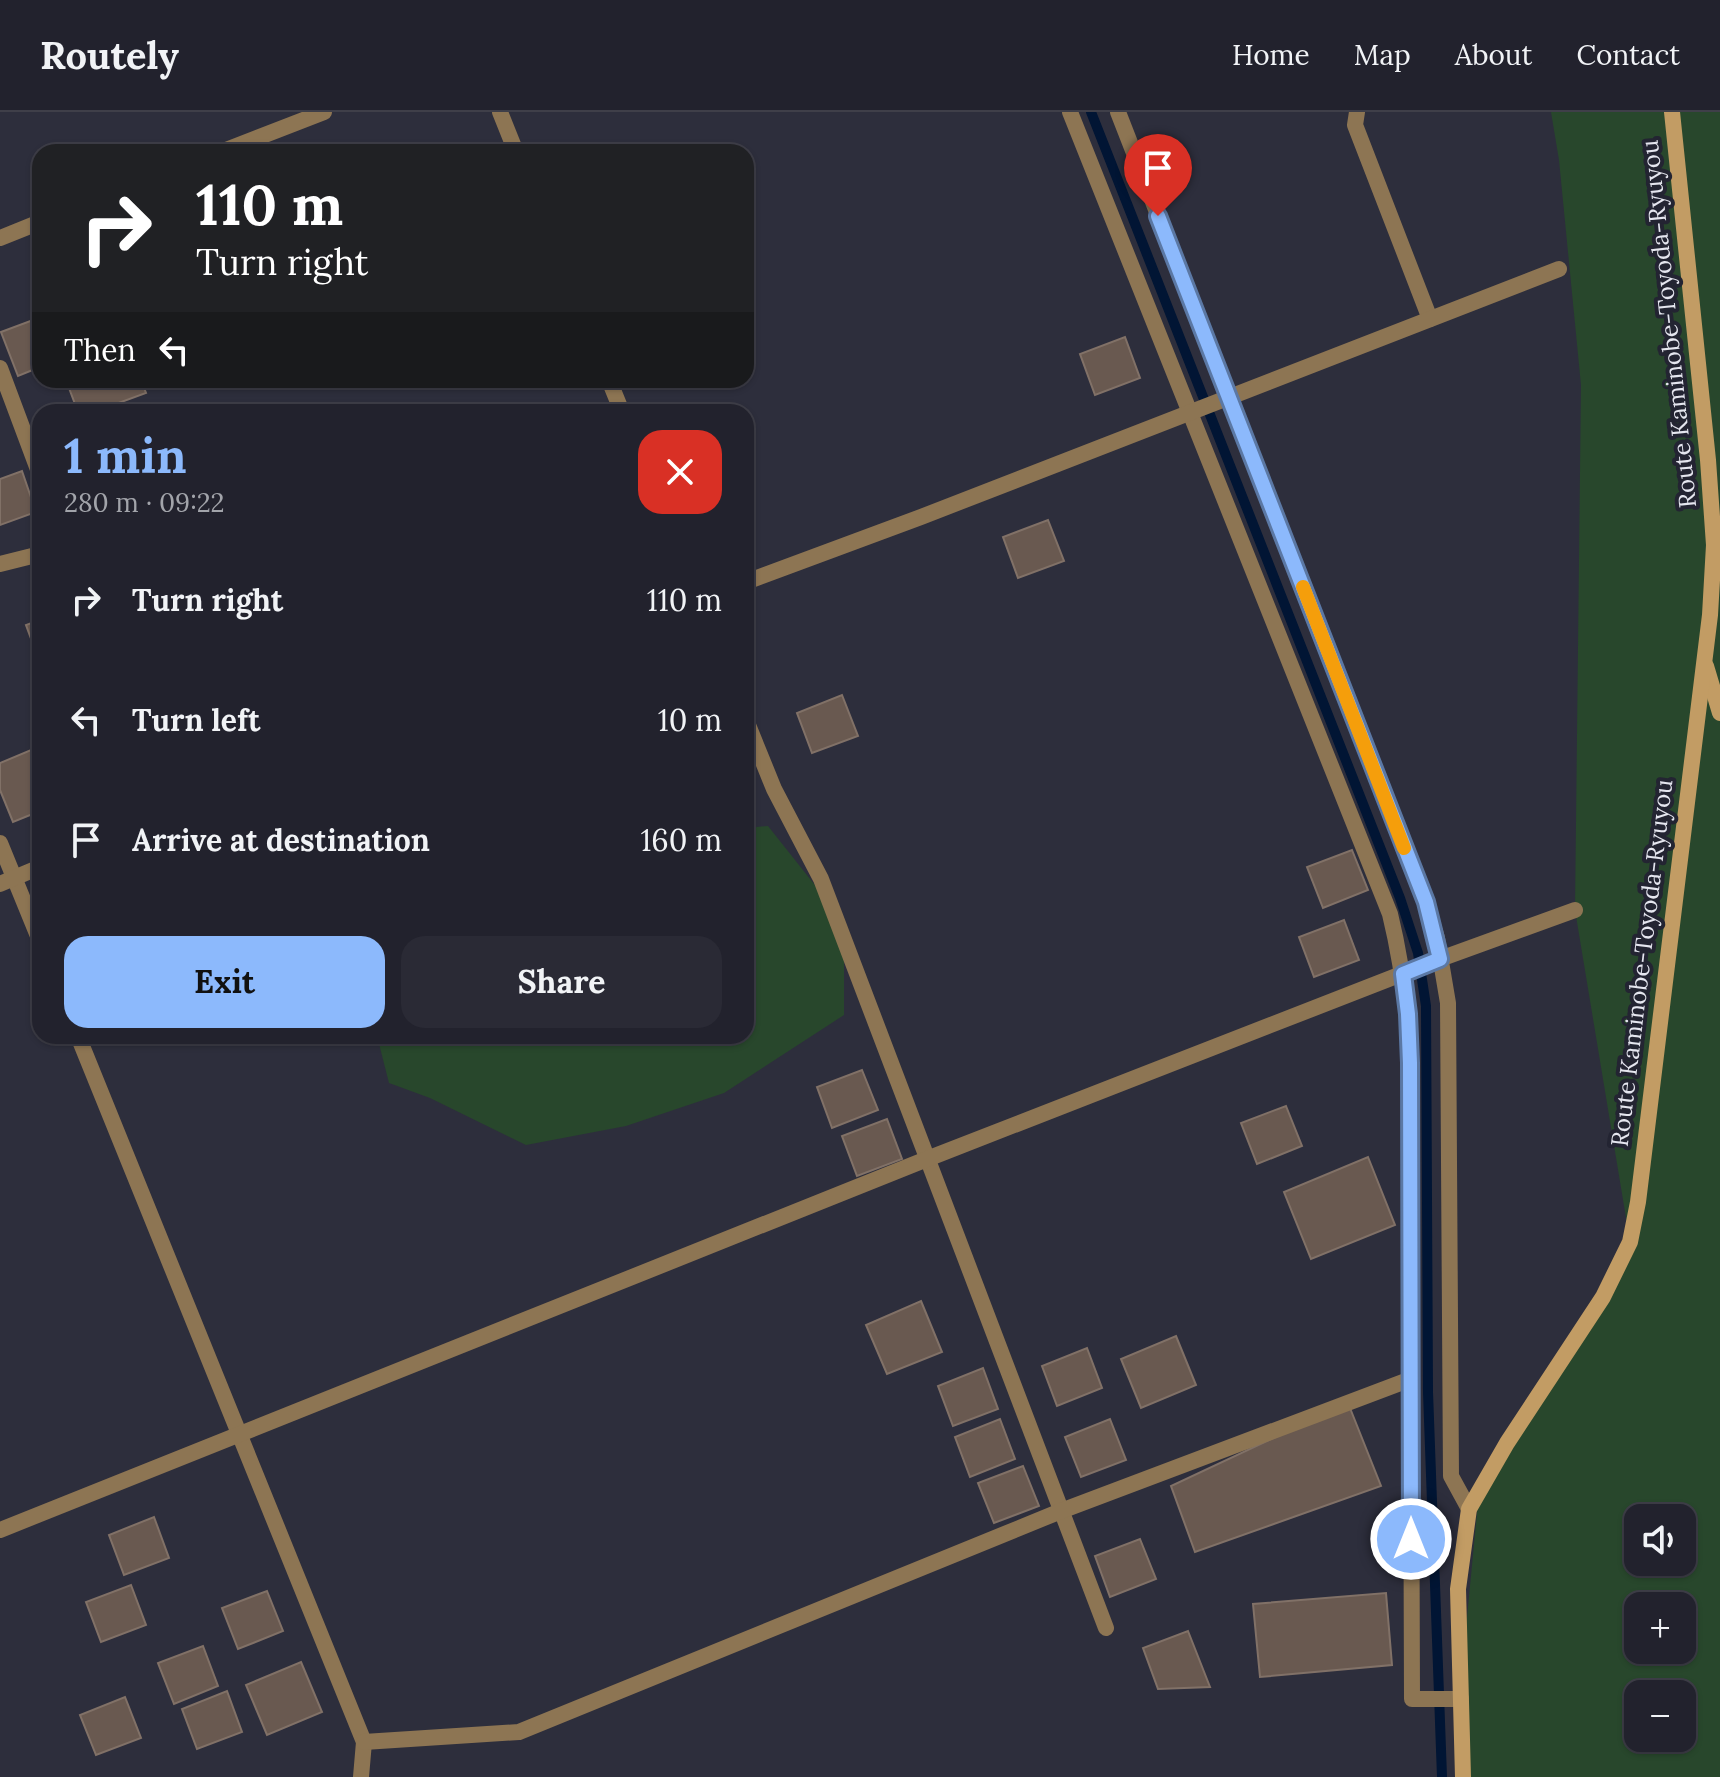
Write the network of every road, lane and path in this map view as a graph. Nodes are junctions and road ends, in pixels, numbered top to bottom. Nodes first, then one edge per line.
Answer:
1 (324, 112) edge
2 (500, 112) edge
3 (1070, 112) edge
4 (1118, 112) edge
5 (1357, 112) edge
6 (1672, 112) edge
7 (242, 144) edge
8 (513, 144) edge
9 (32, 225) edge
10 (0, 238) edge
11 (1559, 269) dead end
12 (1430, 319) junction
13 (0, 368) edge
14 (1229, 396) junction
15 (1188, 412) junction
16 (32, 454) edge
17 (32, 556) edge
18 (0, 564) edge
19 (754, 579) edge
20 (1703, 657) junction
21 (1720, 713) edge
22 (754, 740) edge
23 (0, 843) edge
24 (32, 870) edge
25 (7, 881) edge
26 (1575, 910) dead end
27 (32, 926) edge
28 (1440, 959) junction
29 (1403, 974) junction
30 (81, 1044) edge
31 (927, 1159) junction
32 (1411, 1379) junction
33 (240, 1434) junction
34 (1469, 1509) junction
35 (1061, 1511) junction
36 (0, 1530) edge
37 (1106, 1628) dead end
38 (1461, 1699) junction
39 (364, 1742) junction
40 (361, 1777) edge
41 (1463, 1777) edge

1 - 7 street
2 - 8 street
3 - 15 street
4 - 14 street
5 - 12 street
6 - 20 main road, Route Kaminobe-Toyoda-Ryuyou
9 - 10 street
11 - 12 street
12 - 14 street
13 - 16 street
14 - 15 street
14 - 28 street
15 - 19 street
15 - 29 street
17 - 18 street
20 - 21 main road
20 - 34 main road, Route Kaminobe-Toyoda-Ryuyou
22 - 31 street
23 - 25 street
24 - 25 street
25 - 27 street
26 - 28 street
28 - 29 street
28 - 34 street
29 - 31 street
29 - 32 street
30 - 33 street
31 - 33 street
31 - 35 street
32 - 35 street
32 - 38 street
33 - 36 street
33 - 39 street
34 - 38 main road, Route Kaminobe-Toyoda-Ryuyou
35 - 37 street
35 - 39 street
38 - 41 main road, Route Kaminobe-Toyoda-Ryuyou
39 - 40 street

